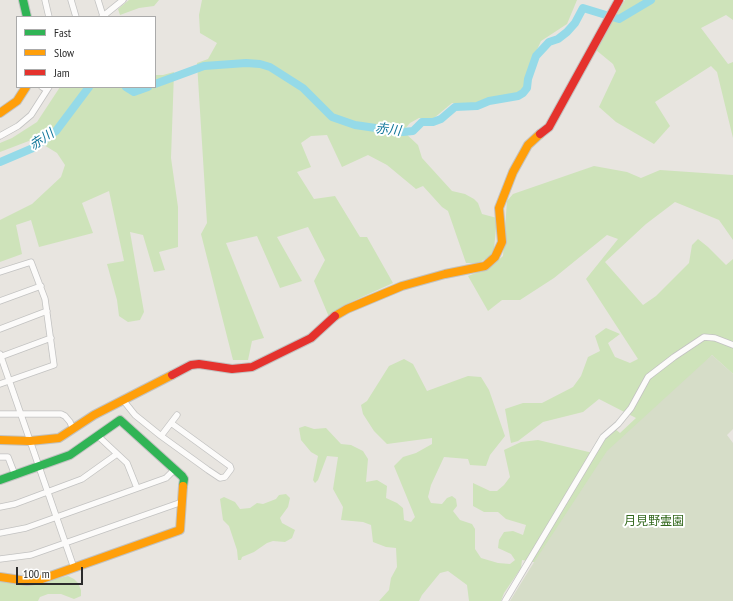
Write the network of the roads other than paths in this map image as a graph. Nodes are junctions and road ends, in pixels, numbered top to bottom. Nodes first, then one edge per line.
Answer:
1 (23, 0) edge
2 (45, 0) edge
3 (71, 0) edge
4 (98, 0) edge
5 (123, 0) edge
6 (619, 0) edge
7 (27, 16) edge
8 (49, 16) edge
9 (76, 16) edge
10 (102, 16) edge
11 (25, 88) edge
12 (46, 88) edge
13 (0, 113) edge
14 (0, 136) edge
15 (0, 272) edge
16 (41, 286) junction
17 (0, 301) edge
18 (47, 311) junction
19 (0, 329) edge
20 (51, 338) junction
21 (733, 345) edge
22 (0, 356) edge
23 (9, 381) junction
24 (0, 384) edge
25 (123, 400) junction
26 (0, 414) edge
27 (20, 414) junction
28 (177, 415) dead end
29 (171, 423) junction
30 (73, 429) junction
31 (98, 436) junction
32 (161, 436) junction
33 (0, 440) edge
34 (30, 441) junction
35 (117, 454) junction
36 (0, 457) edge
37 (39, 466) junction
38 (175, 469) junction
39 (15, 475) junction
40 (0, 480) edge
41 (136, 488) junction
42 (48, 491) junction
43 (182, 502) junction
44 (0, 507) edge
45 (57, 517) junction
46 (0, 533) edge
47 (66, 543) junction
48 (0, 559) edge
49 (74, 568) junction
50 (0, 577) edge
51 (505, 601) edge

1 - 7 street
2 - 8 street
3 - 9 street
4 - 10 street
5 - 10 street
6 - 25 street
11 - 13 street
12 - 14 street
15 - 16 street
16 - 17 street
16 - 18 street
18 - 19 street
18 - 20 street
20 - 22 street
20 - 23 street
21 - 51 street
22 - 23 street
23 - 24 street
23 - 27 street
25 - 30 street
25 - 32 street
26 - 27 street
27 - 30 street
27 - 34 street
28 - 29 street
29 - 32 street
29 - 32 street
30 - 34 street
31 - 35 street
31 - 37 street
31 - 38 street
33 - 34 street
34 - 37 street
35 - 41 street
35 - 42 street
36 - 39 street
37 - 39 street
37 - 42 street
38 - 41 street
38 - 43 street
39 - 40 street
41 - 45 street
42 - 44 street
42 - 45 street
43 - 47 street
43 - 49 street
45 - 46 street
45 - 47 street
47 - 48 street
47 - 49 street
49 - 50 street

